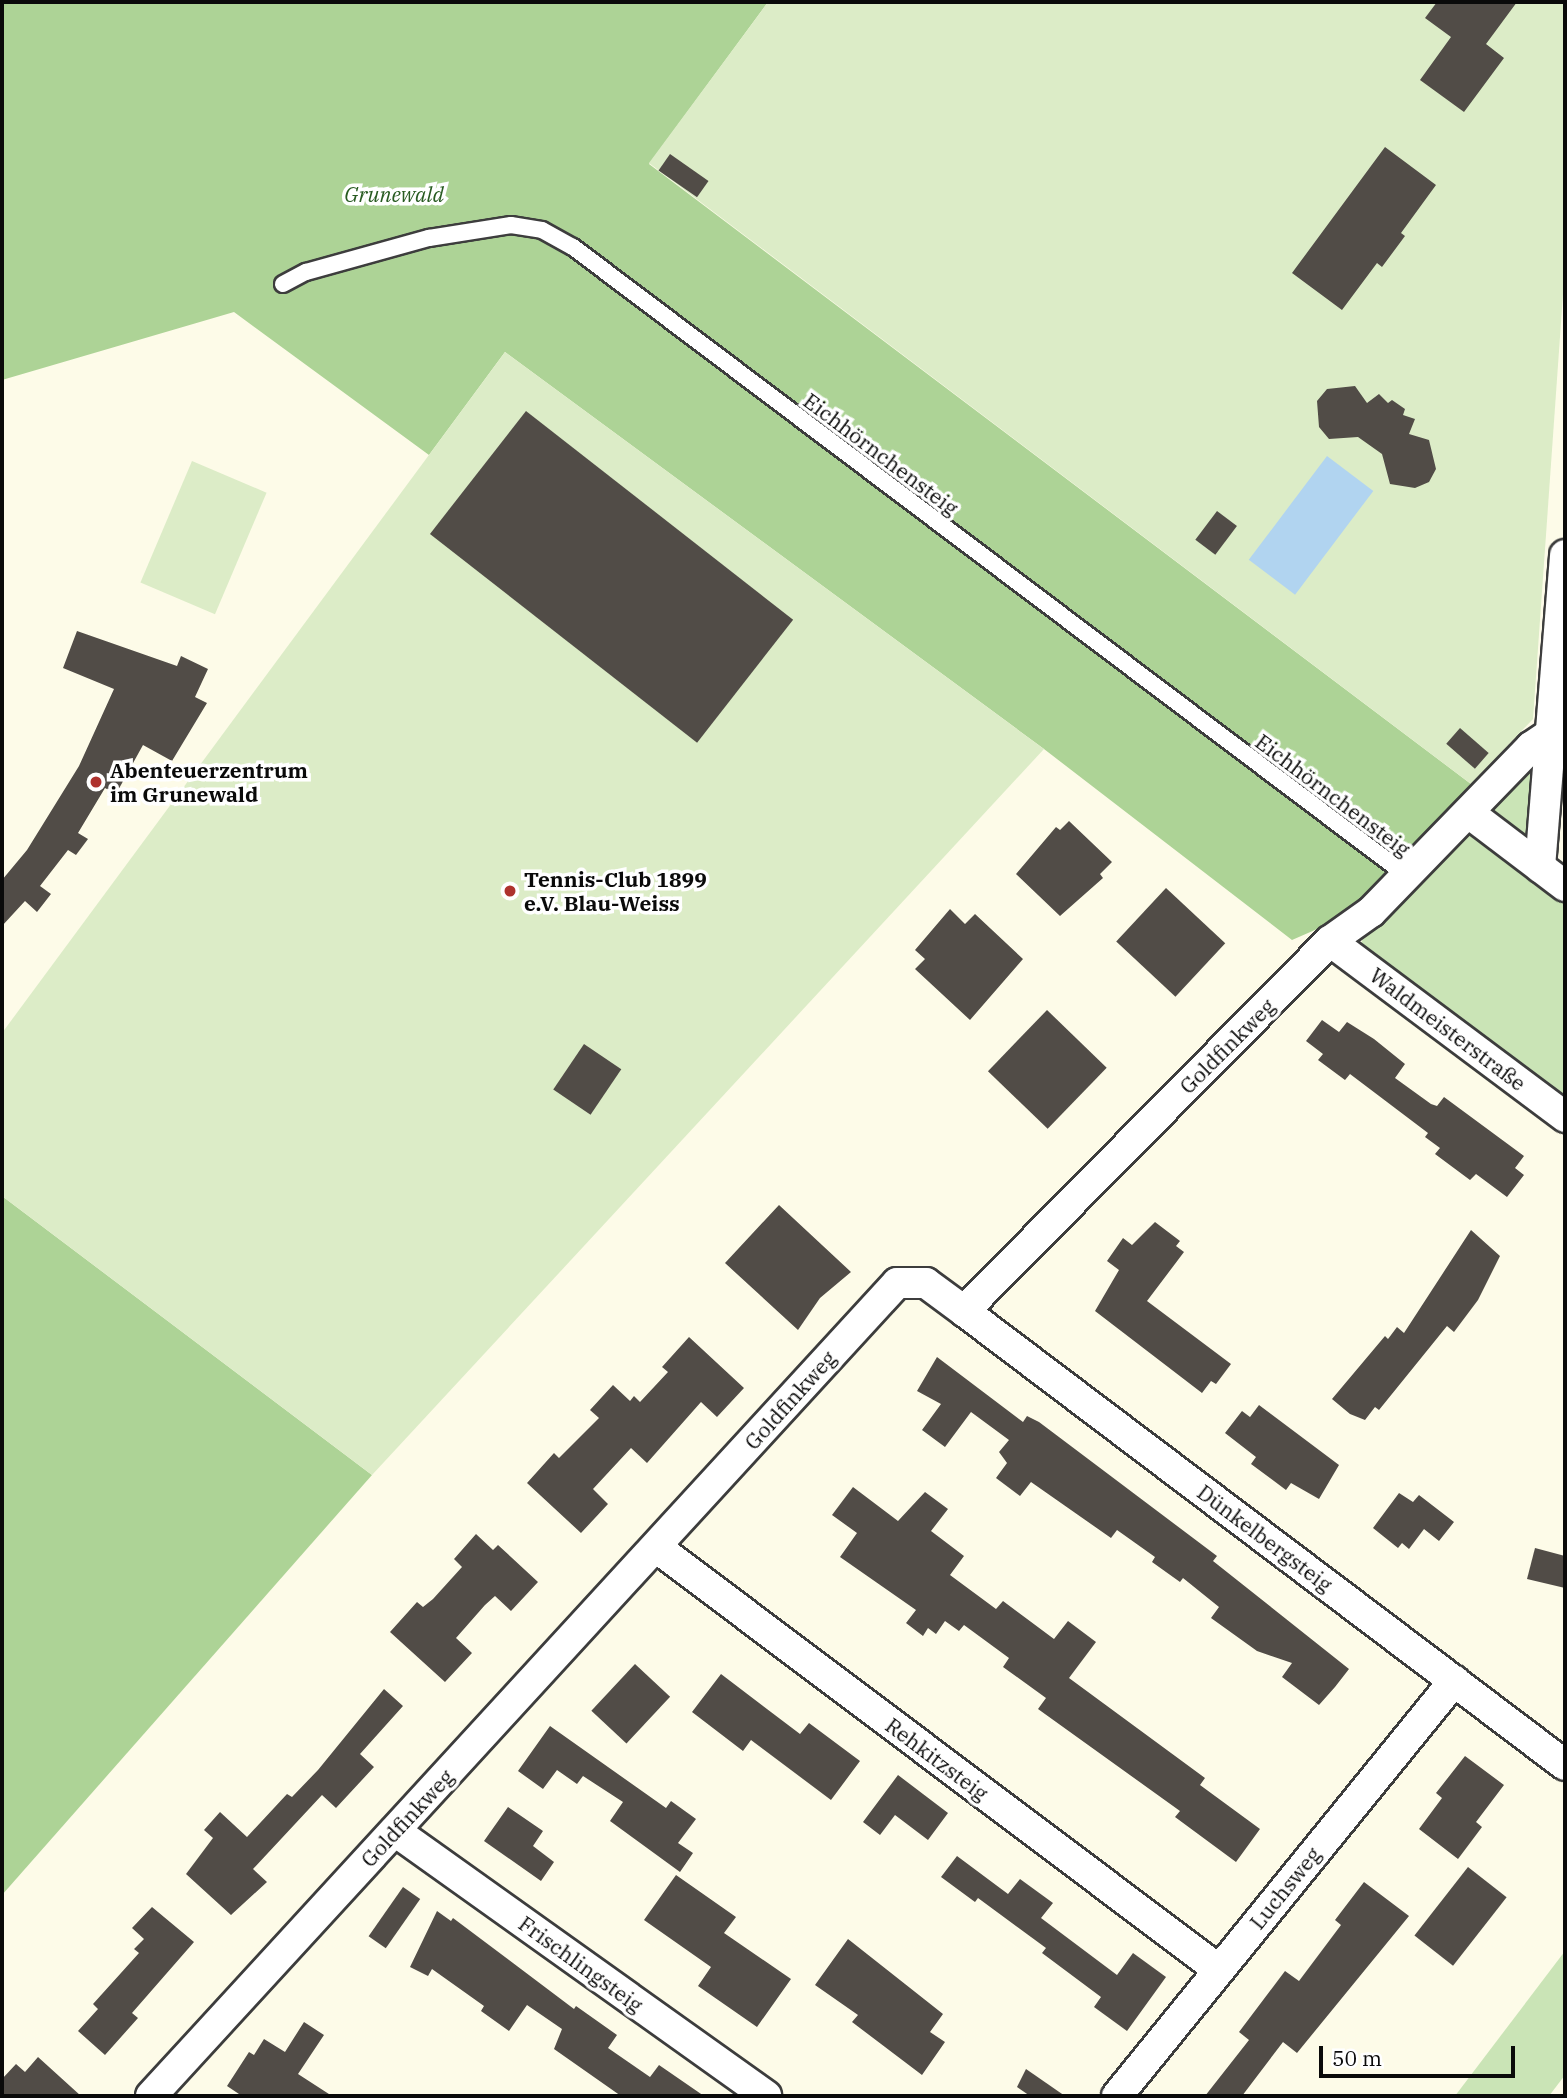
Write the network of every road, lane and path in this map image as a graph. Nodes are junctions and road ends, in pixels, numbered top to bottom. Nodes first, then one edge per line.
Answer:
1 (283, 284) dead end
2 (1565, 555) edge
3 (1552, 733) junction
4 (1469, 813) junction
5 (1540, 867) junction
6 (1406, 876) junction
7 (1565, 886) edge
8 (1330, 941) junction
9 (1565, 1117) edge
10 (964, 1311) junction
11 (656, 1547) junction
12 (1454, 1681) junction
13 (1565, 1765) edge
14 (396, 1831) junction
15 (1219, 1970) junction
16 (151, 2096) edge
17 (766, 2096) edge
18 (1117, 2096) edge

1 - 6 lane, Eichhörnchensteig
2 - 3 street
3 - 4 street
3 - 5 street
4 - 5 street
4 - 6 street, Goldfinkweg
5 - 7 street
6 - 8 street, Goldfinkweg
8 - 9 street, Waldmeisterstraße
8 - 10 street, Goldfinkweg
10 - 11 street, Goldfinkweg
10 - 12 street, Dünkelbergsteig
11 - 14 street, Goldfinkweg
11 - 15 street, Rehkitzsteig
12 - 13 street, Dünkelbergsteig
12 - 15 street, Luchsweg
14 - 16 street, Goldfinkweg
14 - 17 street, Frischlingsteig
15 - 18 street, Luchsweg

